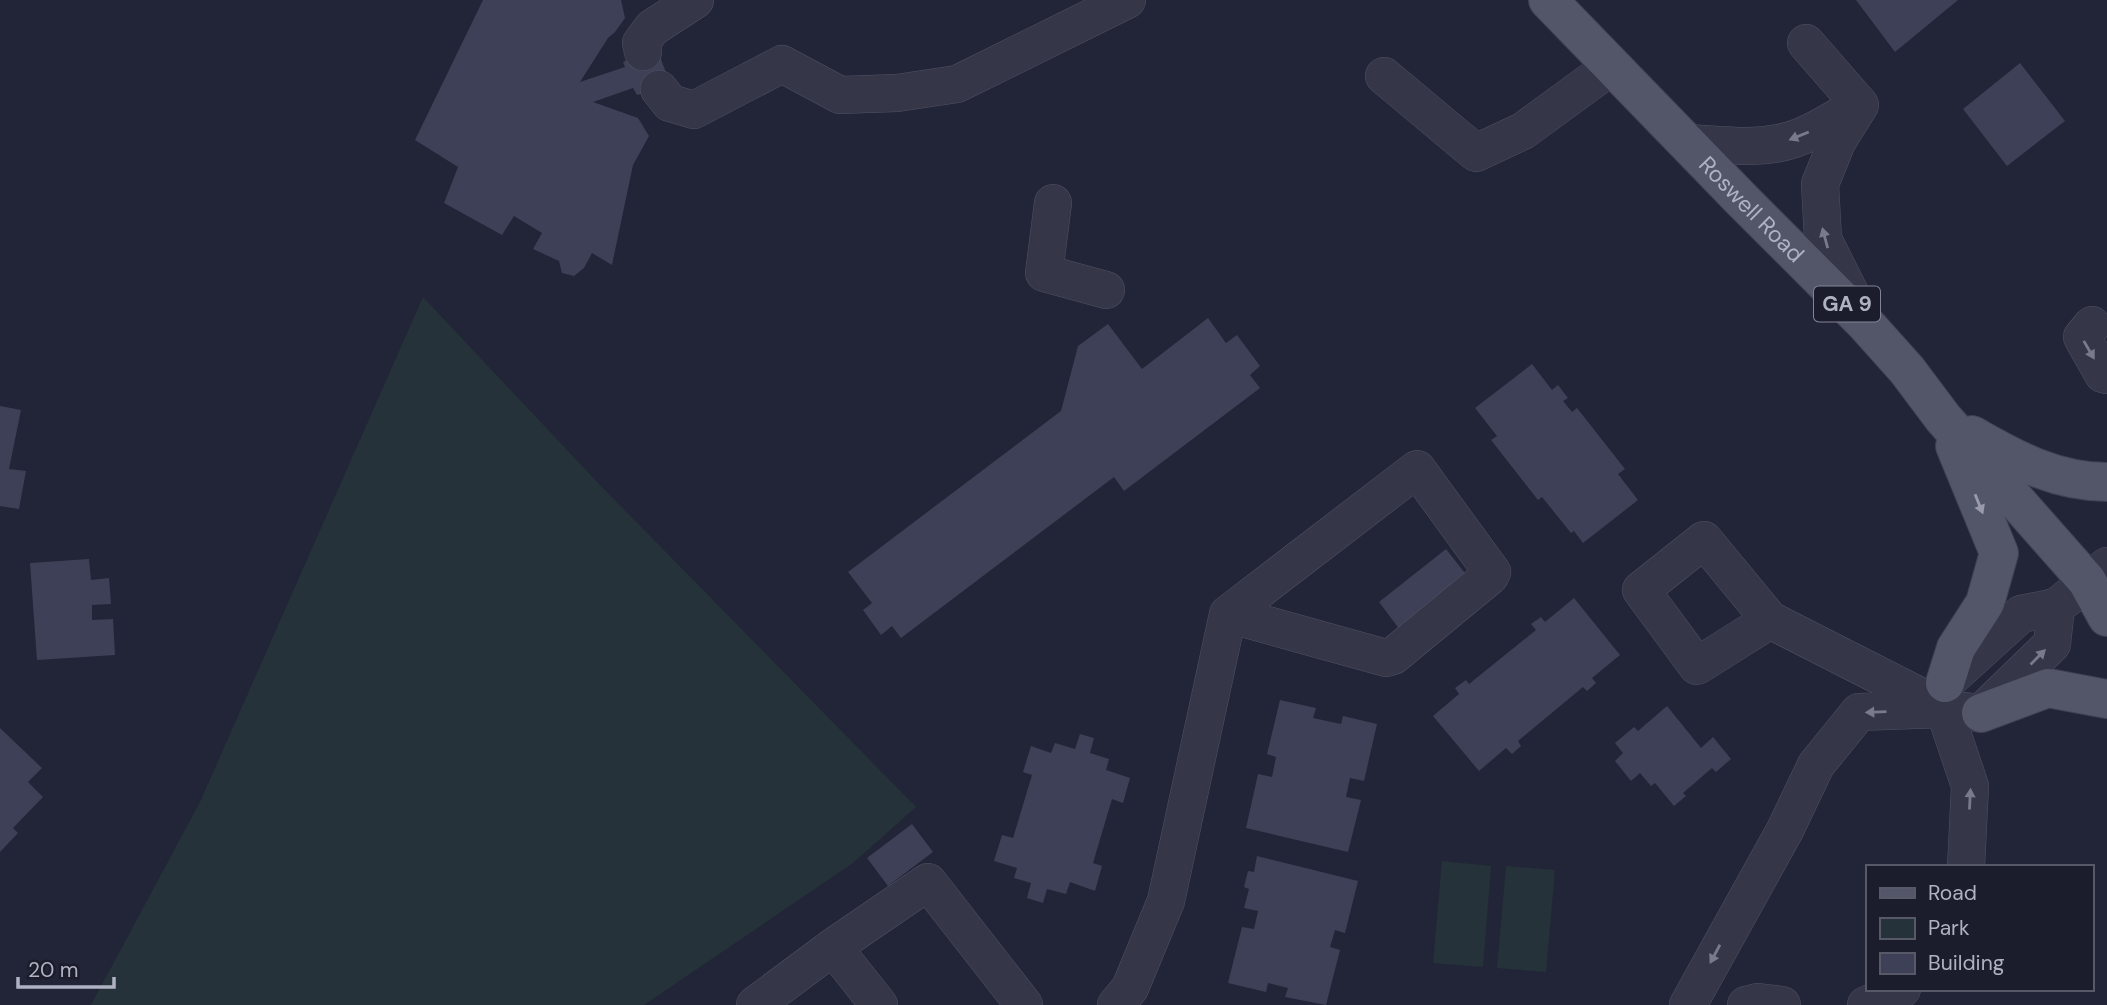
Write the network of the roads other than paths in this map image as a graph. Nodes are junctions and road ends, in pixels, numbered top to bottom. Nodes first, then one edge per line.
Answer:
1 (695, 0) edge
2 (1127, 0) edge
3 (1548, 0) edge
4 (1806, 43) dead end
5 (643, 52) dead end
6 (1612, 66) junction
7 (1384, 76) dead end
8 (659, 89) dead end
9 (1860, 105) junction
10 (1686, 142) junction
11 (1053, 203) dead end
12 (1106, 290) dead end
13 (1864, 322) junction
14 (2092, 325) dead end
15 (2107, 375) edge
16 (1943, 418) junction
17 (2107, 482) edge
18 (2100, 580) edge
19 (2056, 607) junction
20 (1228, 614) junction
21 (2107, 617) edge
22 (1770, 620) dead end
23 (1944, 696) junction
24 (2107, 699) edge
25 (1982, 713) junction
26 (1966, 865) edge
27 (833, 947) junction
28 (1898, 991) edge
29 (755, 1005) edge
30 (880, 1005) edge
31 (1024, 1005) edge
32 (1116, 1005) edge
33 (1688, 1005) edge
34 (1746, 1005) edge
35 (1782, 1005) edge
36 (1866, 1005) edge

1 - 5 street
2 - 8 street
3 - 6 main road, Roswell Road / GA 9
4 - 9 street
6 - 7 street
6 - 10 main road, Roswell Road / GA 9
9 -> 10 street
13 -> 9 street
10 - 13 main road, Roswell Road / GA 9
11 - 12 street
13 - 16 main road, Roswell Road / GA 9
14 -> 15 street
16 - 17 main road
16 - 18 main road, Roswell Road / GA 9
16 -> 23 main road
18 - 19 street
18 - 21 main road, Roswell Road / GA 9
19 - 23 street
25 -> 19 street
20 - 20 street
20 - 32 street
22 - 23 street
23 - 25 street
26 -> 23 street
23 -> 33 street
24 - 25 main road
27 - 29 street
27 - 30 street
27 - 31 street
28 - 36 street
34 - 35 street

